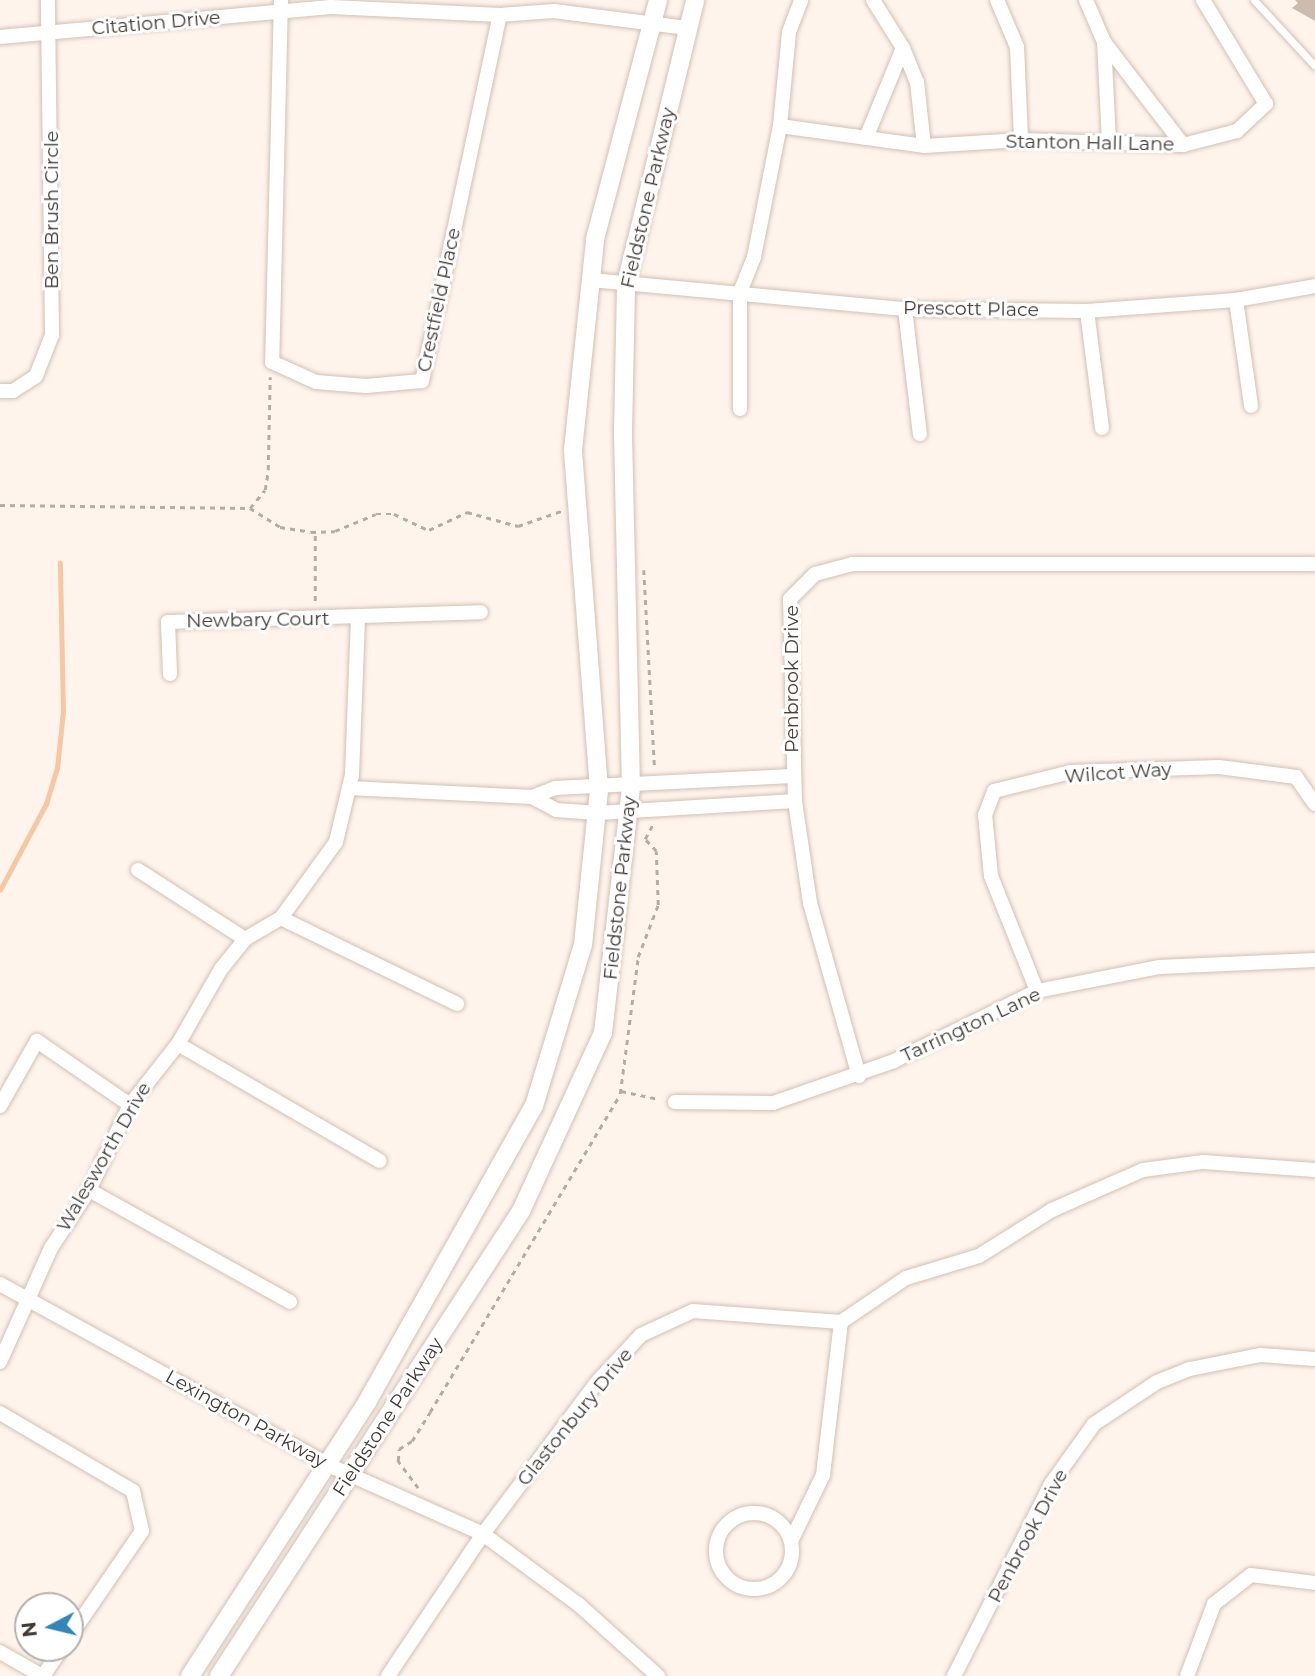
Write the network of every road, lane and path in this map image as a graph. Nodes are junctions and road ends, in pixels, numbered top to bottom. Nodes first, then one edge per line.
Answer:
1 (48, 0) edge
2 (658, 0) edge
3 (695, 0) edge
4 (801, 0) edge
5 (873, 0) edge
6 (997, 0) edge
7 (1086, 0) edge
8 (1203, 0) edge
9 (1254, 0) edge
10 (402, 4) edge
11 (281, 6) edge
12 (500, 15) junction
13 (654, 21) junction
14 (687, 28) junction
15 (51, 32) junction
16 (0, 37) edge
17 (1104, 42) junction
18 (903, 48) junction
19 (1315, 66) edge
20 (780, 126) junction
21 (866, 138) junction
22 (1021, 140) junction
23 (1109, 142) junction
24 (1183, 145) junction
25 (923, 146) junction
26 (591, 280) junction
27 (626, 284) junction
28 (1315, 286) edge
29 (740, 292) junction
30 (1236, 300) junction
31 (905, 309) junction
32 (1087, 311) junction
33 (272, 362) junction
34 (0, 391) edge
35 (1251, 406) dead end
36 (740, 409) dead end
37 (1102, 428) dead end
38 (920, 434) dead end
39 (0, 505) edge
40 (250, 508) junction
41 (573, 508) dead end
42 (315, 532) junction
43 (643, 559) dead end
44 (1315, 564) edge
45 (481, 611) dead end
46 (358, 618) junction
47 (315, 619) junction
48 (170, 674) dead end
49 (792, 776) junction
50 (655, 786) junction
51 (349, 788) junction
52 (631, 788) junction
53 (599, 789) junction
54 (532, 797) junction
55 (795, 801) junction
56 (1315, 804) edge
57 (655, 811) junction
58 (598, 813) junction
59 (630, 813) junction
60 (138, 870) dead end
61 (281, 918) junction
62 (245, 939) junction
63 (1315, 960) edge
64 (1037, 991) junction
65 (457, 1004) dead end
66 (178, 1044) junction
67 (859, 1076) junction
68 (621, 1091) junction
69 (675, 1102) joint
70 (130, 1105) junction
71 (0, 1106) edge
72 (380, 1161) dead end
73 (1315, 1170) edge
74 (89, 1190) junction
75 (0, 1284) edge
76 (27, 1297) junction
77 (290, 1302) dead end
78 (841, 1322) junction
79 (1315, 1359) edge
80 (0, 1362) edge
81 (0, 1413) edge
82 (327, 1464) junction
83 (351, 1475) junction
84 (429, 1494) dead end
85 (483, 1534) junction
86 (791, 1541) junction
87 (1315, 1583) edge
88 (84, 1616) edge
89 (0, 1652) edge
90 (654, 1674) edge
91 (42, 1676) edge
92 (190, 1676) edge
93 (219, 1676) edge
94 (388, 1676) edge
95 (954, 1676) edge
96 (1187, 1676) edge

1 - 15 street, Ben Brush Circle
2 - 13 street, Fieldstone Parkway
3 - 14 street, Fieldstone Parkway
4 - 20 street
5 - 18 street
6 - 22 street
7 - 17 street
8 - 24 street, Stanton Hall Lane
9 - 19 lane
10 - 11 street, Citation Drive
10 - 12 street, Citation Drive
11 - 15 street, Citation Drive
11 - 33 street
12 - 13 street, Citation Drive
12 - 33 street, Crestfield Place
13 - 14 street, Citation Drive
13 - 26 street, Fieldstone Parkway
14 - 27 street, Fieldstone Parkway
15 - 16 street, Citation Drive
15 - 34 street, Ben Brush Circle
17 - 23 street
17 - 24 street
18 - 21 street
18 - 25 street
20 - 21 street, Stanton Hall Lane
20 - 29 street
21 - 25 street, Stanton Hall Lane
22 - 23 street, Stanton Hall Lane
22 - 25 street, Stanton Hall Lane
23 - 24 street, Stanton Hall Lane
26 - 27 street, Prescott Place
26 - 53 street, Fieldstone Parkway
27 - 29 street, Prescott Place
27 - 52 street, Fieldstone Parkway
28 - 30 street, Prescott Place
29 - 31 street, Prescott Place
29 - 36 street
30 - 32 street, Prescott Place
30 - 35 street
31 - 32 street, Prescott Place
31 - 38 street
32 - 37 street
33 - 40 path
39 - 40 path
40 - 42 path
41 - 42 path
42 - 47 path
43 - 50 path
44 - 49 street, Penbrook Drive
45 - 46 street, Newbary Court
46 - 47 street, Newbary Court
46 - 51 street, Walesworth Drive
47 - 48 street, Newbary Court
49 - 50 street
49 - 55 street, Penbrook Drive
50 - 52 street
51 - 54 street
51 - 61 street, Walesworth Drive
52 - 53 street
52 - 59 street, Fieldstone Parkway
53 - 54 street
53 - 58 street, Fieldstone Parkway
54 - 58 street
55 - 57 street
55 - 67 street, Penbrook Drive
56 - 64 street, Wilcot Way
57 - 59 street
57 - 68 path
58 - 59 street
58 - 82 street, Fieldstone Parkway
59 - 83 street, Fieldstone Parkway
60 - 62 street
61 - 62 street, Walesworth Drive
61 - 65 street
62 - 66 street, Walesworth Drive
63 - 64 street, Tarrington Lane
64 - 67 street, Tarrington Lane
66 - 70 street, Walesworth Drive
66 - 72 street
67 - 69 street, Tarrington Lane
68 - 69 path
68 - 84 path
70 - 71 street
70 - 74 street, Walesworth Drive
73 - 78 street
74 - 76 street, Walesworth Drive
74 - 77 street
75 - 76 street, Lexington Parkway
76 - 80 street, Walesworth Drive
76 - 82 street, Lexington Parkway
78 - 85 street, Glastonbury Drive
78 - 86 street
79 - 95 street, Penbrook Drive
81 - 88 street
82 - 83 street, Lexington Parkway
82 - 92 street, Fieldstone Parkway
83 - 85 street, Lexington Parkway
83 - 93 street, Fieldstone Parkway
85 - 90 street, Lexington Parkway
85 - 94 street, Glastonbury Drive
86 - 86 street
87 - 96 street
89 - 91 street

